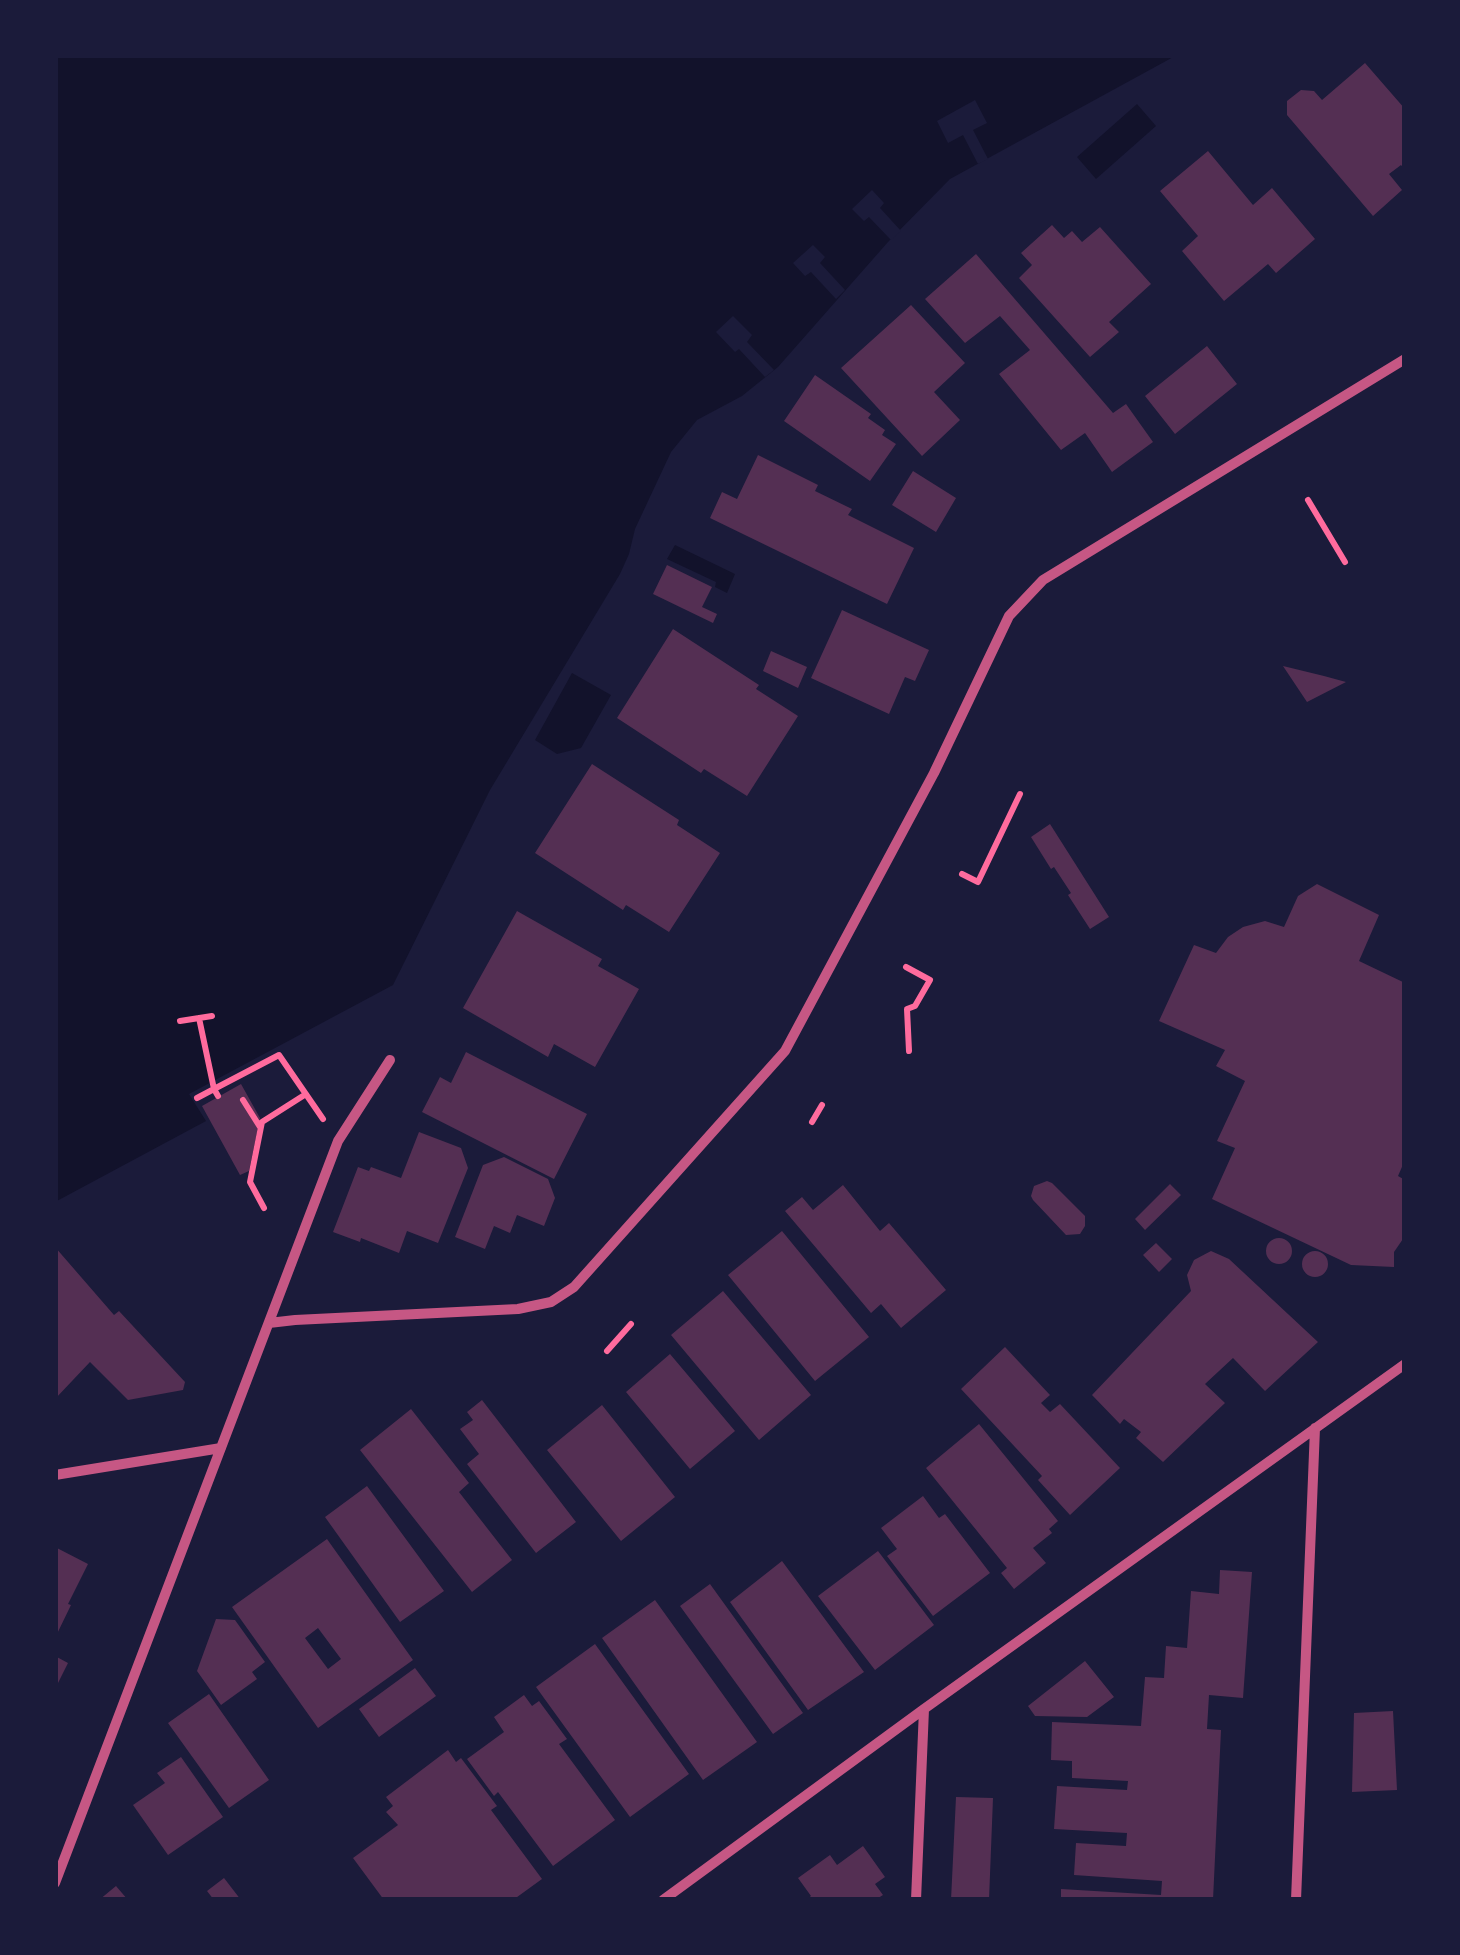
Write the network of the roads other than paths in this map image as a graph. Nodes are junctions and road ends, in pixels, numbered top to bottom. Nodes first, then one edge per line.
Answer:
1 (1405, 358) edge
2 (390, 1060) dead end
3 (269, 1324) junction
4 (1405, 1364) edge
5 (1315, 1428) junction
6 (221, 1448) junction
7 (55, 1474) edge
8 (924, 1709) junction
9 (55, 1884) edge
10 (664, 1900) edge
11 (916, 1900) edge
12 (1296, 1900) edge

1 - 3 street
2 - 3 street
3 - 6 street
4 - 5 street
5 - 8 street
5 - 12 street
6 - 7 street
6 - 9 street
8 - 10 street
8 - 11 street

